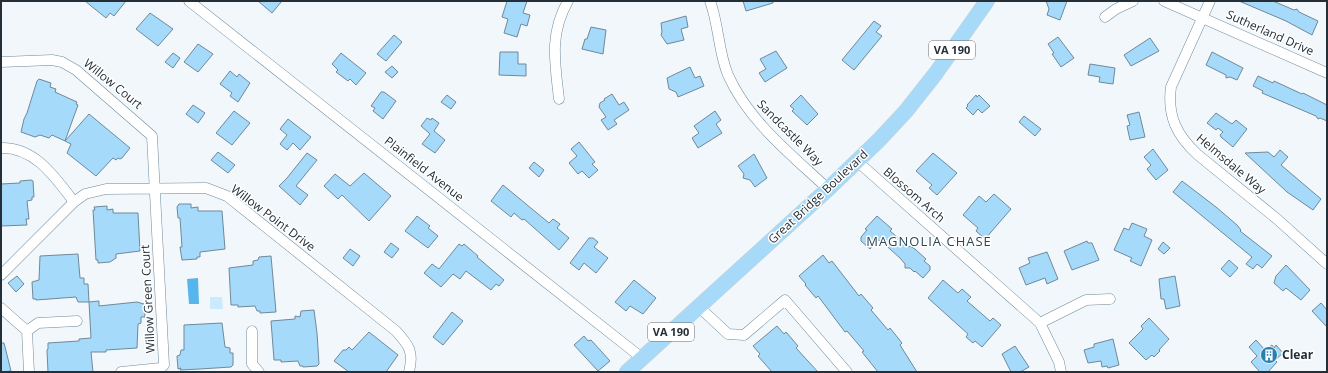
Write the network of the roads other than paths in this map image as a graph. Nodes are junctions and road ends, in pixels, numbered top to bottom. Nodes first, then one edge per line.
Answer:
1 (189, 1) edge
2 (568, 1) edge
3 (710, 1) edge
4 (987, 1) edge
5 (1133, 1) edge
6 (1164, 1) edge
7 (1210, 1) edge
8 (1202, 17) junction
9 (1105, 18) dead end
10 (1, 62) edge
11 (1327, 73) edge
12 (559, 99) dead end
13 (1, 148) edge
14 (858, 162) junction
15 (156, 187) junction
16 (828, 189) junction
17 (74, 202) junction
18 (1327, 264) edge
19 (1, 274) edge
20 (1110, 299) dead end
21 (699, 306) junction
22 (1, 308) edge
23 (77, 320) dead end
24 (1040, 323) junction
25 (26, 330) junction
26 (252, 331) dead end
27 (642, 358) junction
28 (29, 372) edge
29 (121, 372) edge
30 (259, 372) edge
31 (409, 372) edge
32 (627, 372) edge
33 (847, 372) edge
34 (1061, 372) edge

1 - 27 street, Plainfield Avenue
2 - 12 street
3 - 16 street, Sandcastle Way
4 - 14 main road, Great Bridge Boulevard / VA 190
5 - 9 street
6 - 8 street, Sutherland Drive
7 - 8 street, Helmsdale Way
8 - 11 street, Sutherland Drive
8 - 18 street, Helmsdale Way
10 - 15 street, Willow Court
13 - 17 street
14 - 16 main road, Great Bridge Boulevard / VA 190
14 - 24 street, Blossom Arch
15 - 17 street, Willow Point Drive
15 - 29 street, Willow Green Court
15 - 31 street, Willow Point Drive
16 - 21 main road, Great Bridge Boulevard / VA 190
17 - 19 street, Willow Point Drive
20 - 24 street
21 - 27 main road, Great Bridge Boulevard / VA 190
21 - 33 street
22 - 25 street
23 - 25 street
24 - 34 street, Blossom Arch
25 - 28 street
26 - 30 street
27 - 32 main road, Great Bridge Boulevard / VA 190

